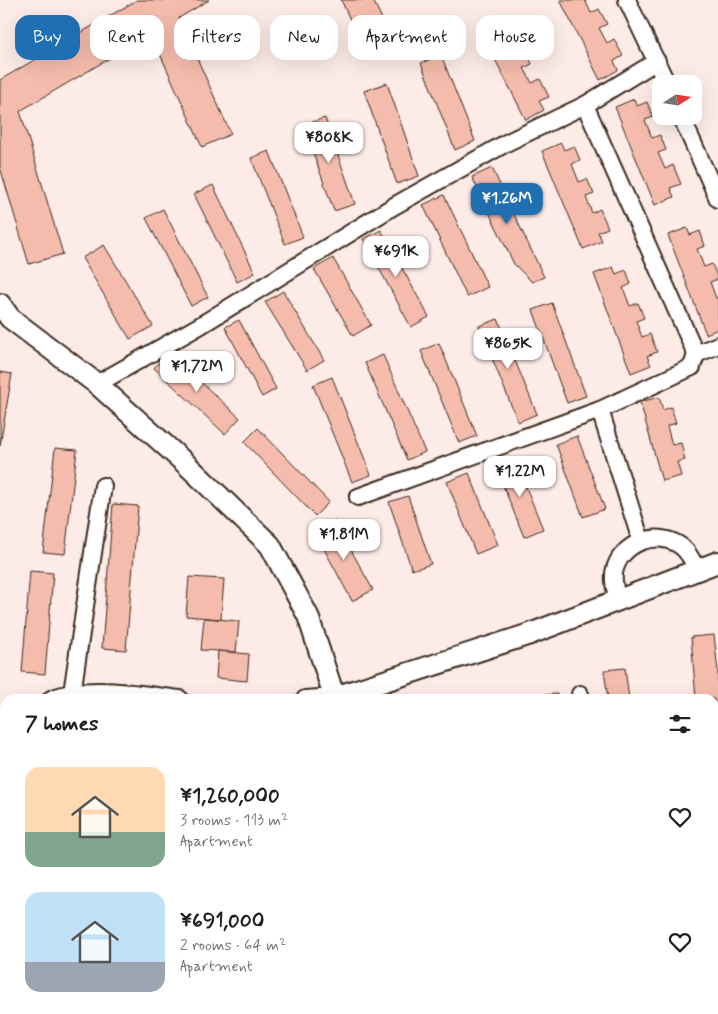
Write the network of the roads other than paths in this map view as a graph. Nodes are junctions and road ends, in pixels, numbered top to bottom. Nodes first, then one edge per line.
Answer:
1 (627, 0) edge
2 (656, 61) junction
3 (663, 75) edge
4 (585, 106) junction
5 (685, 125) edge
6 (718, 199) edge
7 (0, 304) edge
8 (718, 345) edge
9 (696, 354) junction
10 (97, 384) junction
11 (600, 410) junction
12 (103, 486) dead end
13 (358, 497) dead end
14 (641, 541) junction
15 (718, 562) edge
16 (697, 570) junction
17 (618, 600) junction
18 (62, 694) edge
19 (74, 694) edge
20 (143, 694) edge
21 (334, 694) edge
22 (347, 694) edge

1 - 2 street
2 - 3 street
2 - 4 street
4 - 9 street
4 - 10 street
5 - 6 street
7 - 10 street
8 - 9 street
9 - 11 street
10 - 21 street
11 - 13 street
11 - 14 street
12 - 18 street
14 - 16 street
14 - 17 street
15 - 16 street
16 - 17 street
17 - 22 street
19 - 20 street

